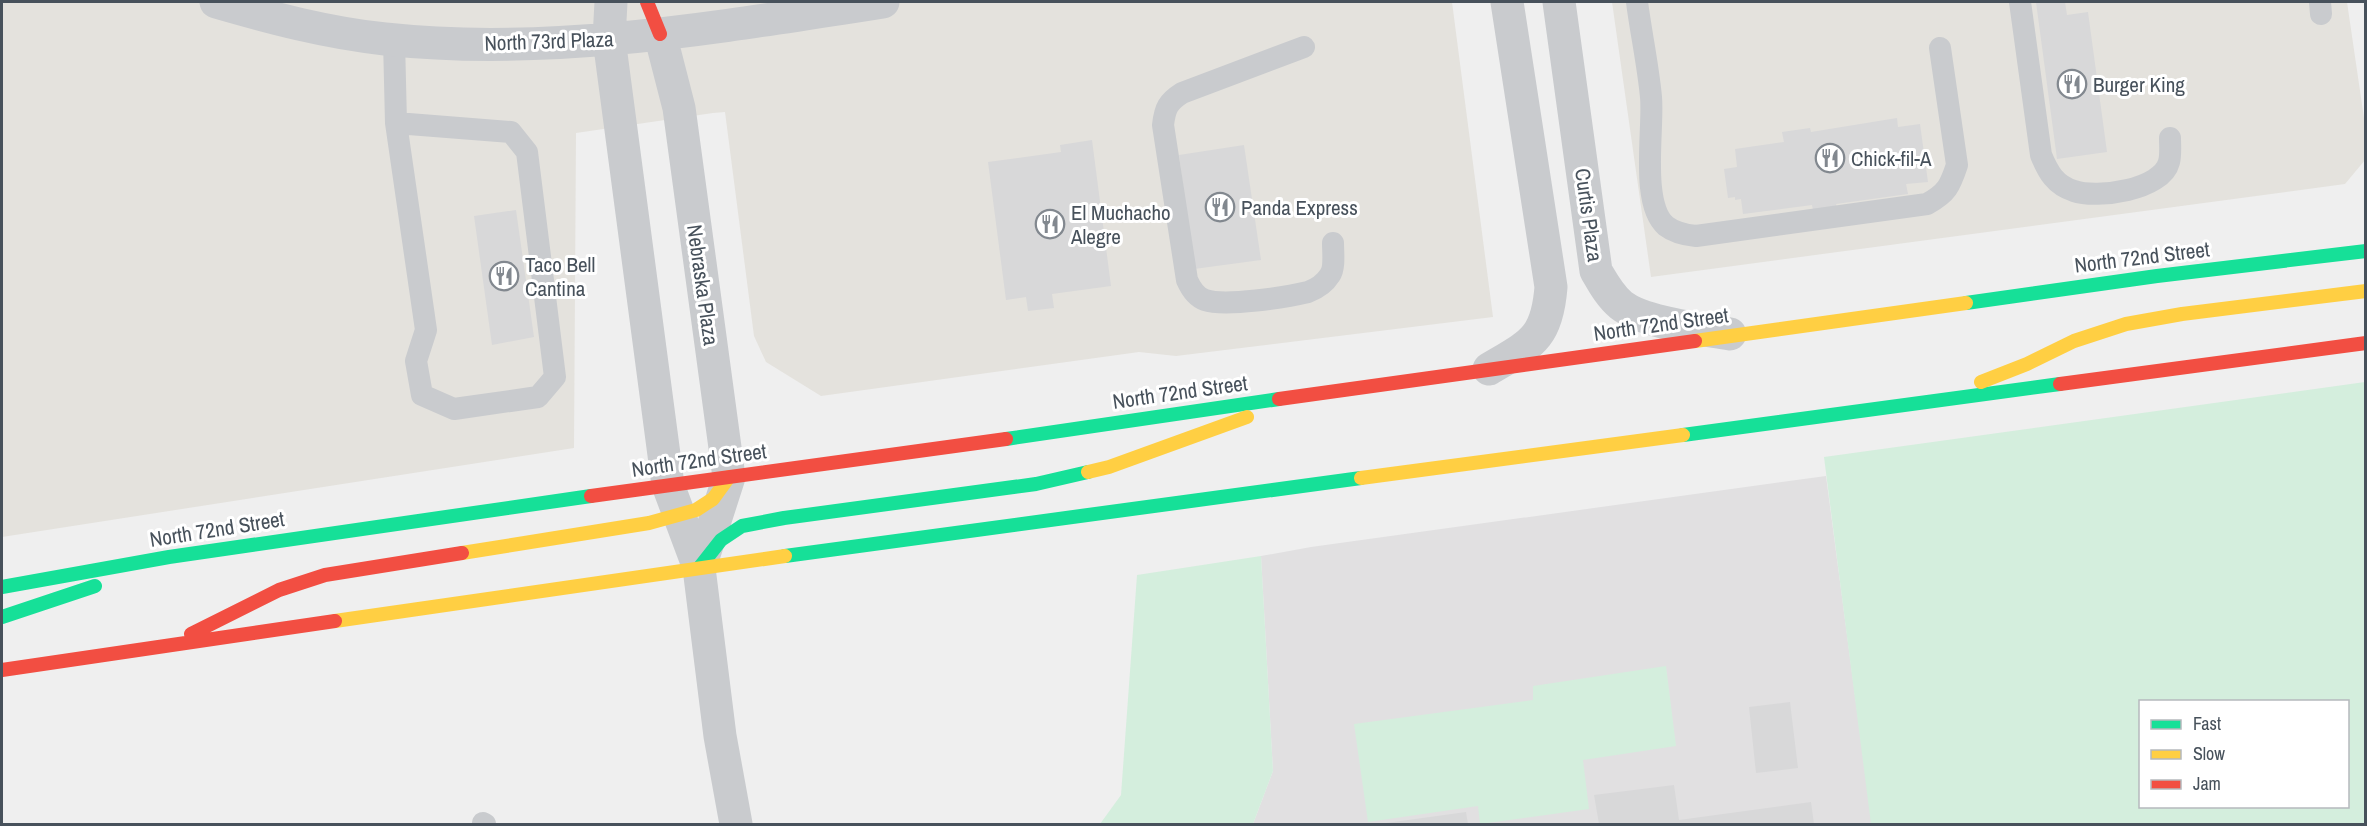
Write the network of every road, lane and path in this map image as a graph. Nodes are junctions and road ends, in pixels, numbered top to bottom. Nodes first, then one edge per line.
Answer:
1 (216, 2) edge
2 (611, 2) edge
3 (647, 2) edge
4 (883, 2) edge
5 (1507, 2) edge
6 (1559, 2) edge
7 (1637, 2) edge
8 (2020, 2) edge
9 (660, 34) junction
10 (609, 39) junction
11 (394, 40) junction
12 (1304, 47) dead end
13 (1940, 48) dead end
14 (396, 123) junction
15 (2170, 138) dead end
16 (1333, 243) dead end
17 (2366, 251) edge
18 (2366, 291) edge
19 (1735, 335) junction
20 (2366, 343) edge
21 (1490, 369) junction
22 (1314, 394) junction
23 (1926, 402) junction
24 (729, 477) junction
25 (674, 500) junction
26 (169, 557) junction
27 (699, 568) junction
28 (2, 587) edge
29 (2, 617) edge
30 (159, 648) junction
31 (2, 670) edge
32 (736, 825) edge

1 - 11 street, North 73rd Plaza
2 - 10 street, Nebraska Plaza
3 - 9 main road, Nebraska Plaza
4 - 9 street, North 73rd Plaza
5 - 21 street
6 - 19 street, Curtis Plaza
7 - 13 lane
8 - 15 lane
9 - 10 street, North 73rd Plaza
9 - 24 street, Nebraska Plaza
10 - 11 street, North 73rd Plaza
10 - 25 street, Nebraska Plaza
11 - 14 lane
12 - 16 lane
14 - 14 lane
17 - 19 main road, North 72nd Street
18 - 23 main road
19 - 21 main road, North 72nd Street
20 - 23 main road
21 - 22 main road, North 72nd Street
22 - 24 main road, North 72nd Street
22 - 27 main road
23 - 27 main road
24 - 25 main road, North 72nd Street
24 - 25 main road
24 - 27 street, Nebraska Plaza
25 - 26 main road, North 72nd Street
25 - 27 street, Nebraska Plaza
25 - 30 main road
26 - 28 main road, North 72nd Street
26 - 29 main road
27 - 30 main road
27 - 32 street, Nebraska Plaza
30 - 31 main road

